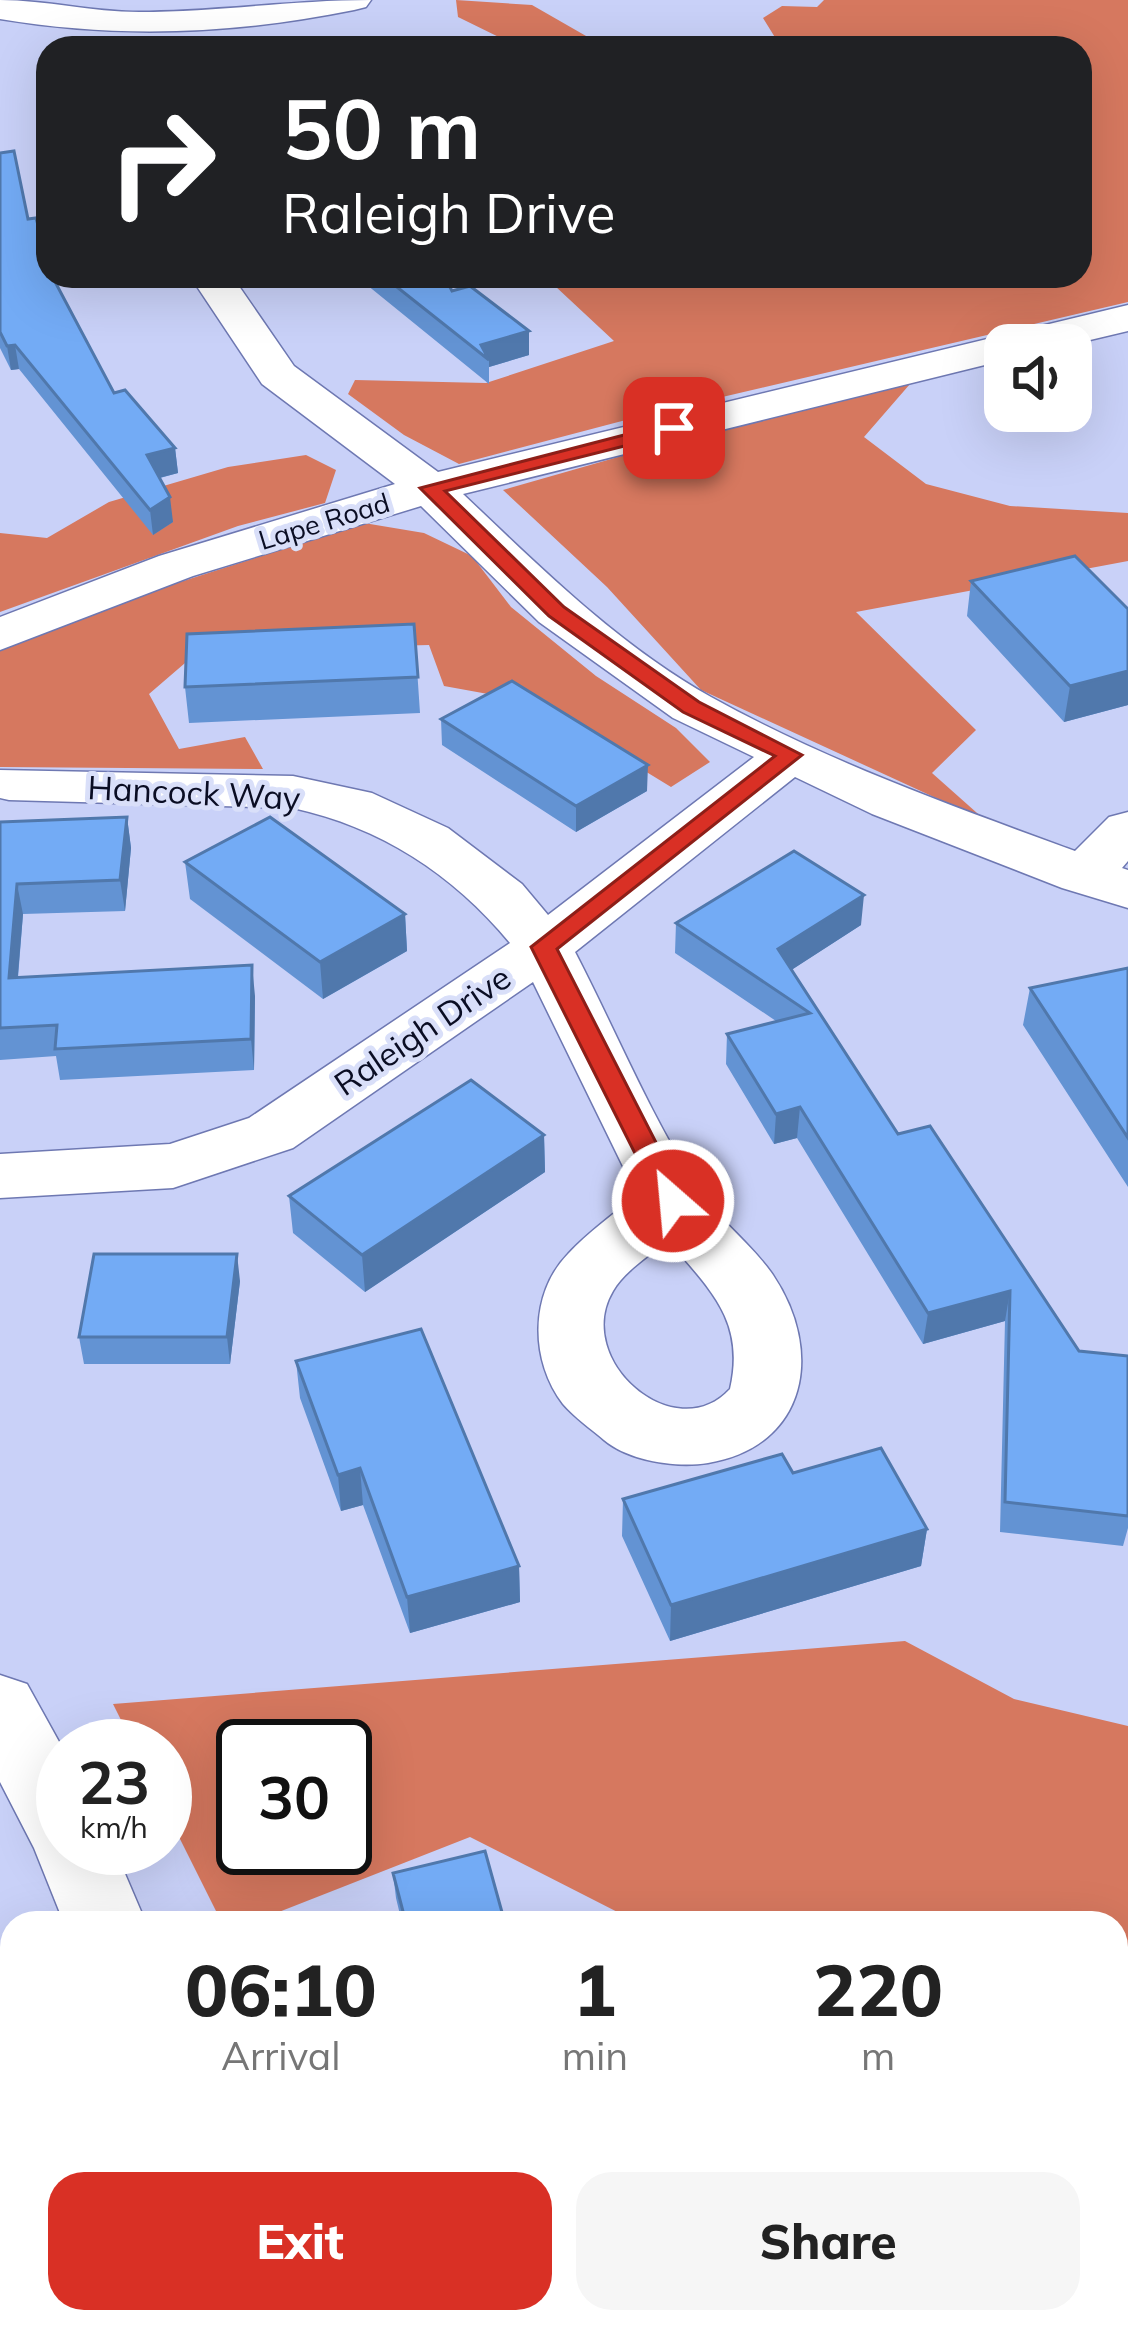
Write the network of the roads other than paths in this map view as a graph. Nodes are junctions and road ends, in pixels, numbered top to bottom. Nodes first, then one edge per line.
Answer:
1 (354, 0) edge
2 (0, 9) edge
3 (192, 36) edge
4 (219, 288) edge
5 (1128, 318) edge
6 (1092, 327) edge
7 (984, 352) edge
8 (430, 488) junction
9 (0, 634) edge
10 (790, 755) junction
11 (9, 784) dead end
12 (1128, 829) edge
13 (1105, 883) edge
14 (544, 947) junction
15 (0, 1177) edge
16 (673, 1201) dead end
17 (0, 1707) edge
18 (36, 1774) edge
19 (85, 1875) edge
20 (100, 1911) edge

1 - 3 street
2 - 3 street
4 - 8 street
5 - 6 street
7 - 8 street, Lape Road
8 - 9 street, Lape Road
8 - 10 street
10 - 13 street
10 - 14 street, Raleigh Drive
11 - 14 street, Hancock Way
12 - 13 street
14 - 15 street, Raleigh Drive
14 - 16 street, Hancock Way
17 - 18 street
19 - 20 street

